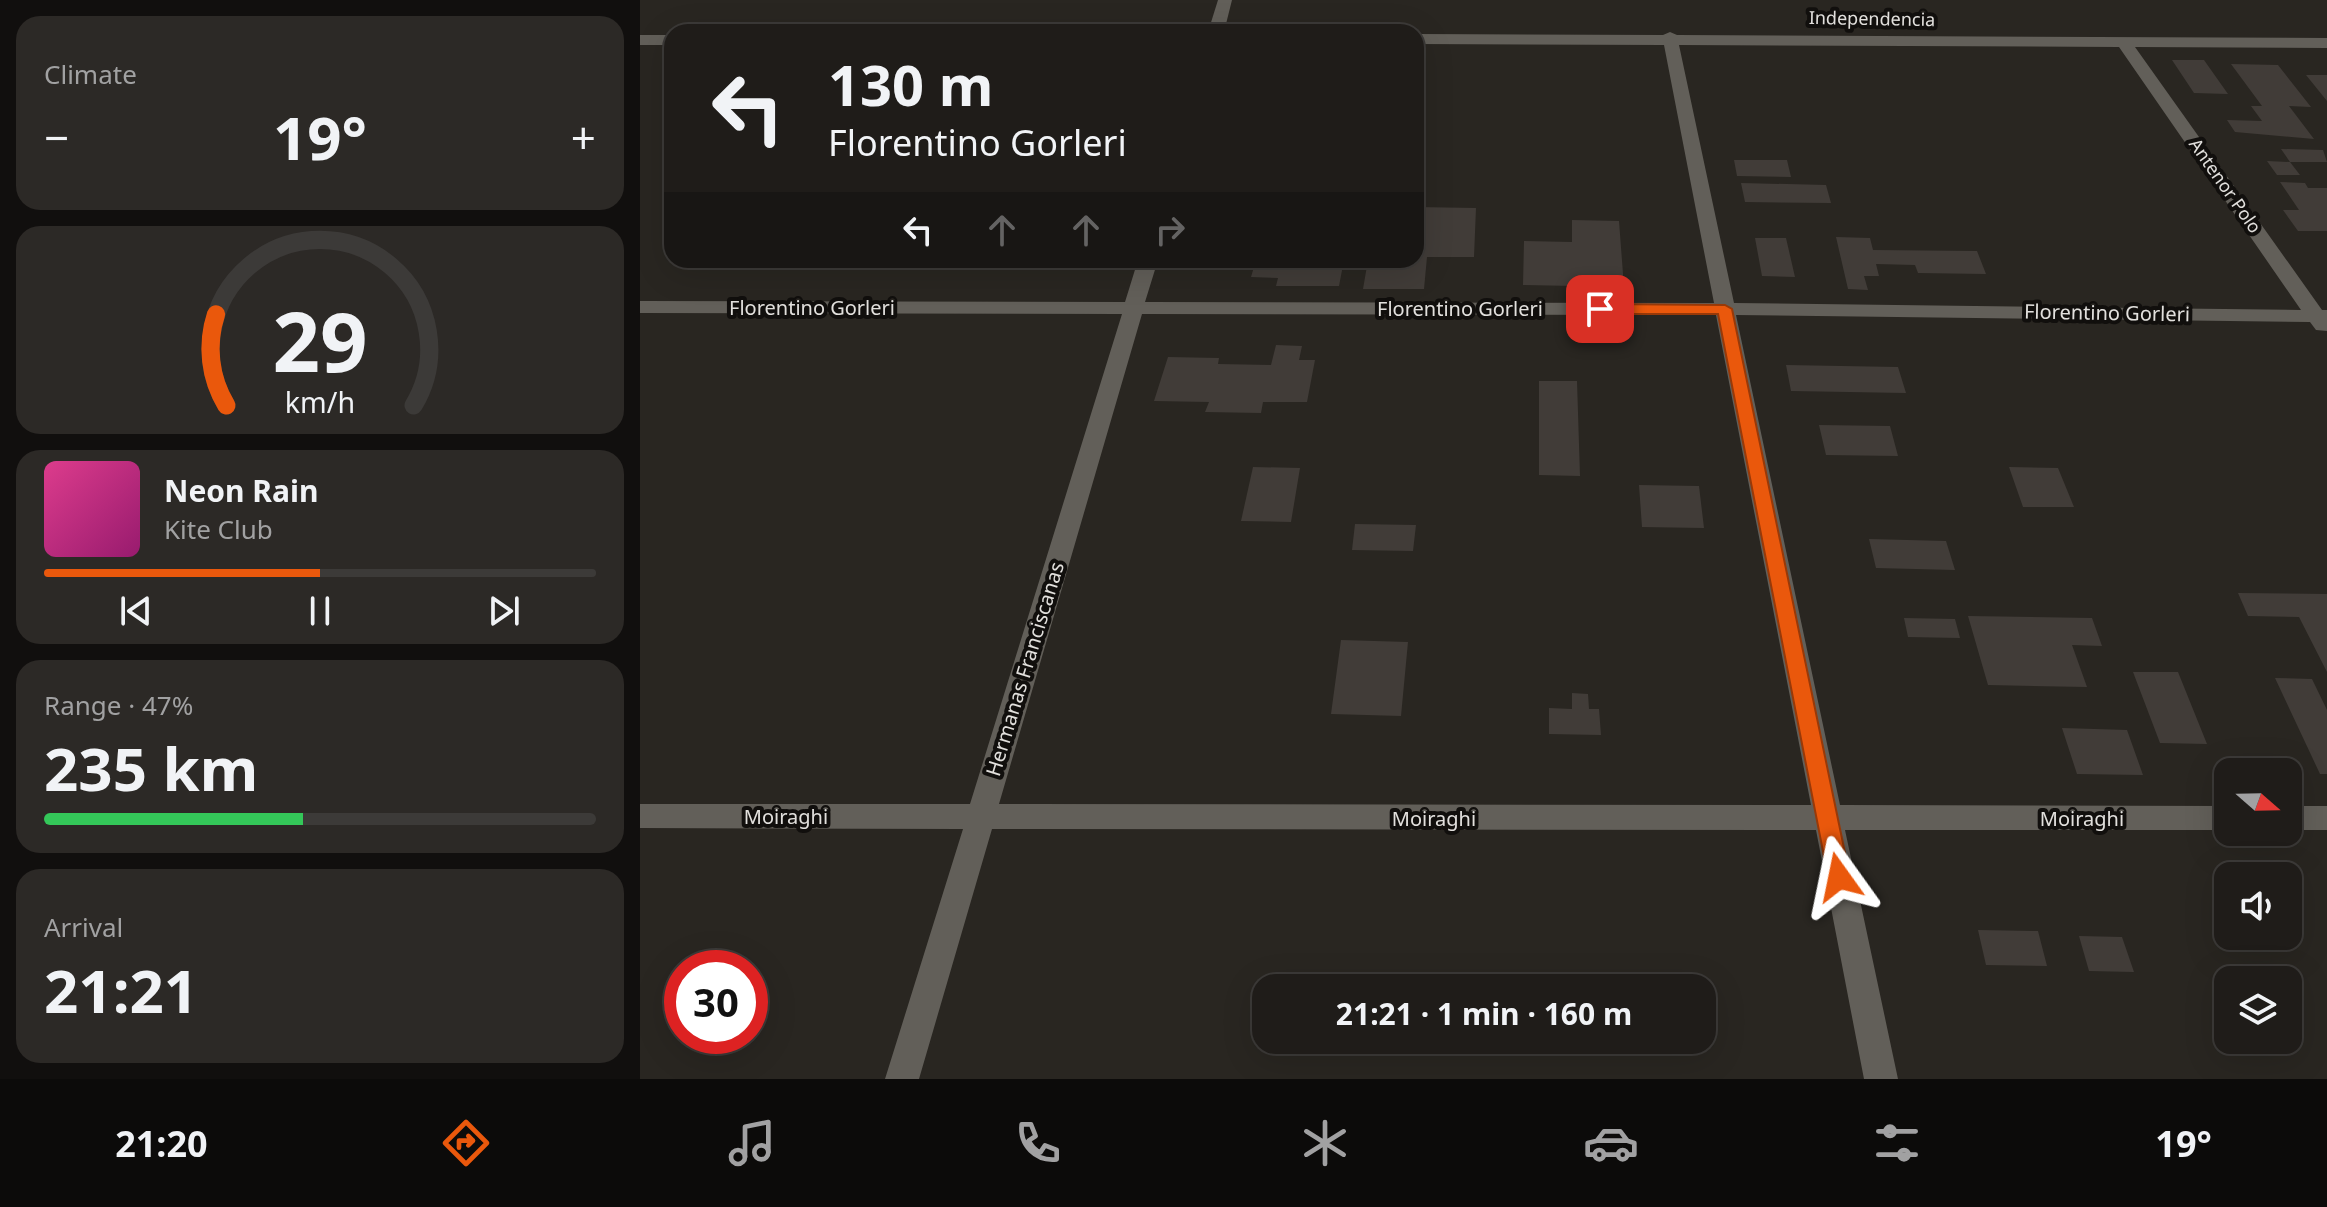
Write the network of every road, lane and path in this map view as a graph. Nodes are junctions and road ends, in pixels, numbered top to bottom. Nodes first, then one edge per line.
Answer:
1 (1225, 0) edge
2 (1218, 24) edge
3 (1670, 37) junction
4 (1424, 39) edge
5 (640, 40) edge
6 (664, 40) edge
7 (2123, 41) junction
8 (2327, 43) edge
9 (1146, 268) edge
10 (640, 307) edge
11 (1134, 308) junction
12 (1725, 309) junction
13 (2324, 321) edge
14 (640, 816) edge
15 (980, 818) junction
16 (2214, 818) edge
17 (2302, 818) edge
18 (2327, 818) edge
19 (1827, 819) junction
20 (902, 1079) edge
21 (1881, 1079) edge

1 - 2 street
3 - 4 street, Independencia
3 - 7 street, Independencia
3 - 12 street
5 - 6 street
7 - 8 street, Independencia
7 - 13 street, Antenor Polo
9 - 11 street, Hermanas Franciscanas
10 - 11 street, Florentino Gorleri
11 - 12 street, Florentino Gorleri
11 - 15 street, Hermanas Franciscanas
12 - 13 street, Florentino Gorleri
12 - 19 street
14 - 15 street, Moiraghi
15 - 19 street, Moiraghi
15 - 20 street, Hermanas Franciscanas
16 - 19 street, Moiraghi
17 - 18 street
19 - 21 street

